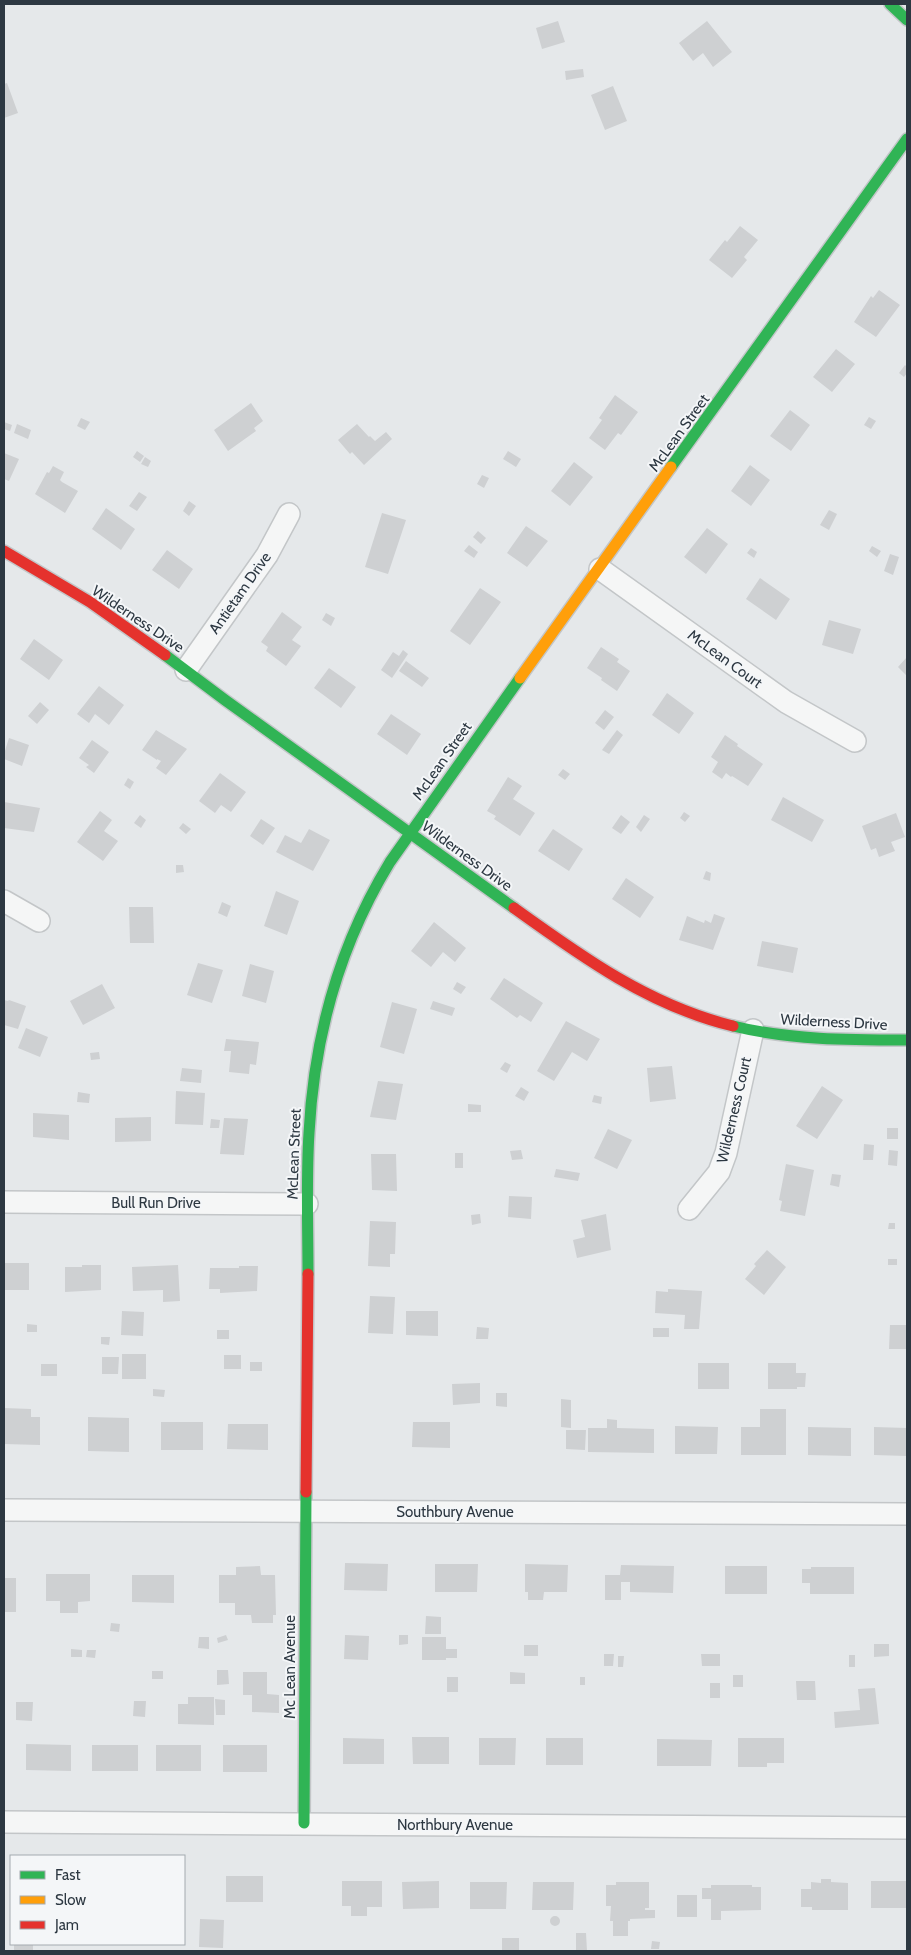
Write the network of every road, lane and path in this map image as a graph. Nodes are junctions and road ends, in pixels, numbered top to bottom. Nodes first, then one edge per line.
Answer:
1 (890, 4) edge
2 (907, 20) edge
3 (907, 139) edge
4 (289, 514) dead end
5 (4, 551) edge
6 (600, 569) junction
7 (186, 670) junction
8 (855, 741) dead end
9 (410, 833) junction
10 (4, 901) edge
11 (39, 921) dead end
12 (753, 1030) junction
13 (907, 1040) edge
14 (4, 1202) edge
15 (307, 1204) junction
16 (689, 1209) dead end
17 (4, 1510) edge
18 (306, 1512) junction
19 (907, 1514) edge
20 (4, 1822) edge
21 (304, 1823) junction
22 (907, 1828) edge

1 - 2 street
3 - 6 street, McLean Street
4 - 7 street, Antietam Drive
5 - 7 street, Wilderness Drive
6 - 8 street, McLean Court
6 - 9 street, McLean Street
7 - 9 street, Wilderness Drive
9 - 12 street, Wilderness Drive
9 - 15 street, McLean Street
10 - 11 street
12 - 13 street, Wilderness Drive
12 - 16 street, Wilderness Court
14 - 15 street, Bull Run Drive
15 - 18 street, McLean Street
17 - 18 street, Southbury Avenue
18 - 19 street, Southbury Avenue
18 - 21 street, Mc Lean Avenue
20 - 21 street, Northbury Avenue
21 - 22 street, Northbury Avenue

